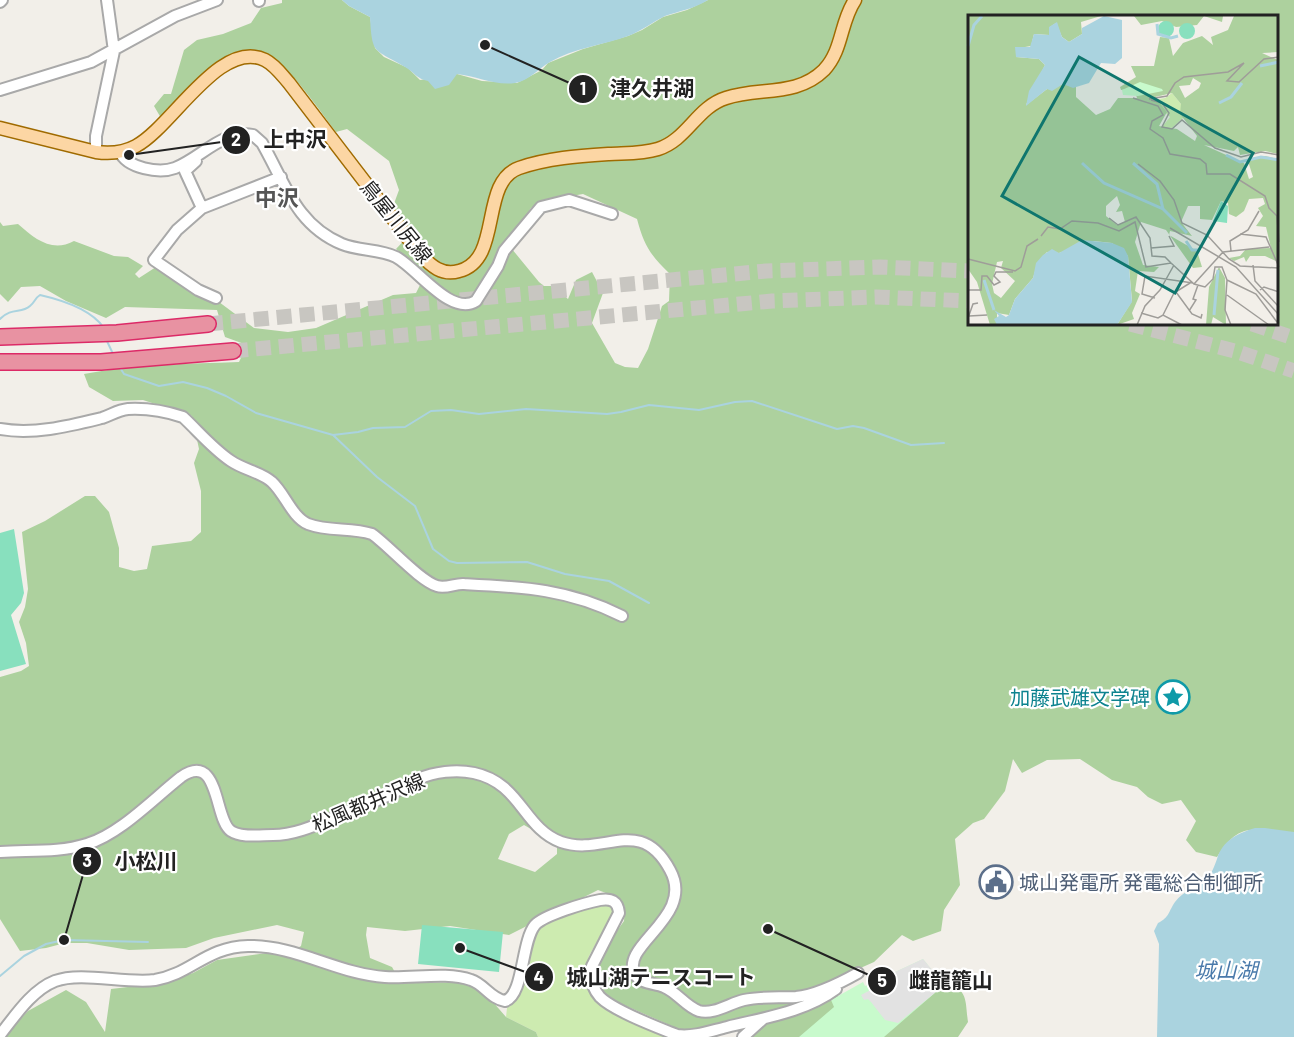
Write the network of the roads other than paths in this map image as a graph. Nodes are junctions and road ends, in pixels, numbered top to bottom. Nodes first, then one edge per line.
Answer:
1 (107, 0) edge
2 (217, 0) edge
3 (855, 0) edge
4 (114, 51) junction
5 (0, 90) edge
6 (0, 128) edge
7 (202, 151) junction
8 (96, 152) junction
9 (120, 152) junction
10 (281, 177) junction
11 (202, 208) junction
12 (612, 214) dead end
13 (202, 277) dead end
14 (193, 287) junction
15 (216, 298) dead end
16 (208, 324) tunnel mouth
17 (1, 337) edge
18 (233, 351) tunnel mouth
19 (0, 362) edge
20 (0, 429) edge
21 (622, 616) dead end
22 (0, 852) edge
23 (858, 973) dead end
24 (841, 982) junction
25 (763, 1019) junction
26 (0, 1035) edge
27 (743, 1037) edge

1 - 4 street
2 - 4 street
3 - 9 main road, 鳥屋川尻線
4 - 5 street
4 - 8 street
6 - 8 main road, 鳥屋川尻線
7 - 9 street
7 - 10 street
7 - 11 street
8 - 9 main road, 鳥屋川尻線
10 - 11 street
10 - 12 street
11 - 14 street
13 - 14 street
14 - 15 street
16 - 17 highway
18 - 19 highway
20 - 21 street
22 - 24 street, 松風都井沢線
23 - 24 street, 松風都井沢線
24 - 25 street, 松風都井沢線
25 - 26 street, 松風都井沢線
25 - 27 street

